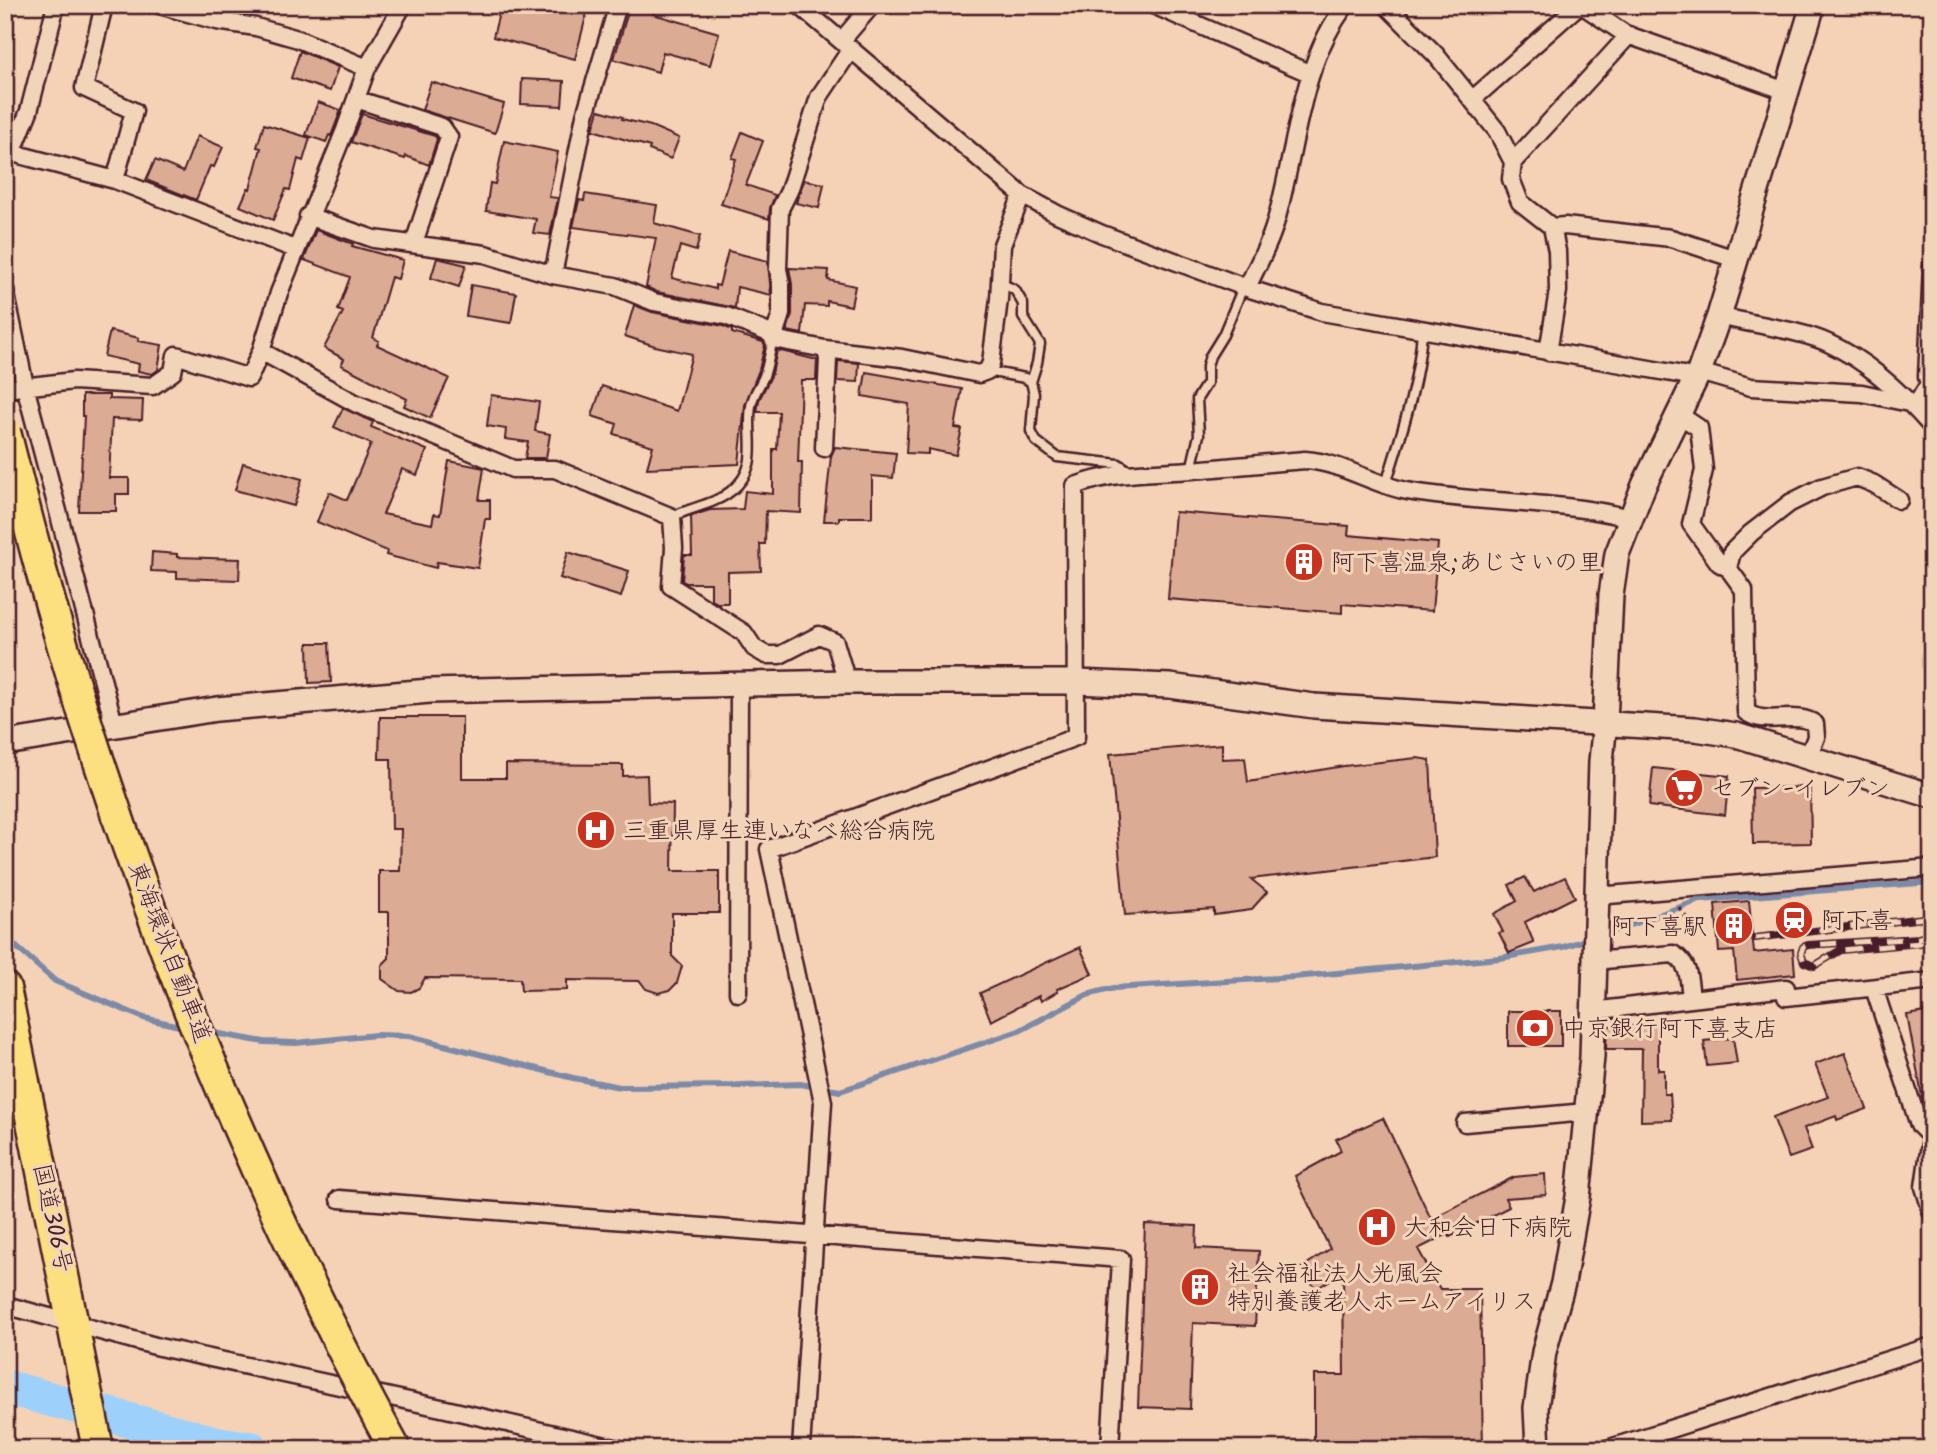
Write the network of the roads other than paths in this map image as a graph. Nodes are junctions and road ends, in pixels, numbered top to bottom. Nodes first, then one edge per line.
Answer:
1 (56, 5) edge
2 (104, 5) edge
3 (159, 5) edge
4 (403, 5) edge
5 (618, 5) edge
6 (799, 5) edge
7 (872, 5) edge
8 (1153, 5) edge
9 (1346, 5) edge
10 (1386, 5) edge
11 (1581, 5) edge
12 (1813, 5) edge
13 (1629, 35) junction
14 (847, 45) junction
15 (367, 68) junction
16 (1311, 74) junction
17 (1786, 91) junction
18 (356, 99) junction
19 (1473, 99) junction
20 (9, 152) edge
21 (1513, 162) junction
22 (115, 180) junction
23 (1022, 195) junction
24 (308, 216) junction
25 (1552, 228) junction
26 (414, 243) junction
27 (295, 249) junction
28 (1735, 259) junction
29 (1932, 266) edge
30 (553, 275) junction
31 (1931, 278) edge
32 (999, 282) junction
33 (1245, 287) junction
34 (5, 290) edge
35 (1718, 316) junction
36 (1422, 331) junction
37 (773, 337) junction
38 (825, 349) junction
39 (261, 351) junction
40 (1548, 352) junction
41 (987, 372) junction
42 (1697, 377) junction
43 (1031, 382) junction
44 (1931, 383) edge
45 (25, 386) junction
46 (5, 389) edge
47 (1913, 405) junction
48 (1678, 414) junction
49 (1932, 427) edge
50 (5, 432) edge
51 (824, 449) dead end
52 (1191, 470) junction
53 (1132, 472) junction
54 (1386, 484) junction
55 (1899, 500) dead end
56 (672, 517) junction
57 (1630, 518) junction
58 (1728, 568) junction
59 (739, 682) junction
60 (847, 682) junction
61 (1077, 682) junction
62 (1605, 722) junction
63 (114, 724) junction
64 (5, 743) edge
65 (1808, 757) junction
66 (1932, 796) edge
67 (1932, 867) edge
68 (1597, 896) junction
69 (1595, 943) junction
70 (1932, 981) edge
71 (5, 988) edge
72 (1874, 988) junction
73 (738, 993) dead end
74 (1690, 999) junction
75 (1593, 1011) junction
76 (1586, 1112) junction
77 (1465, 1123) dead end
78 (1932, 1137) edge
79 (339, 1199) dead end
80 (1932, 1213) edge
81 (814, 1235) junction
82 (5, 1305) edge
83 (76, 1331) junction
84 (1932, 1346) edge
85 (99, 1449) edge
86 (395, 1449) edge
87 (619, 1449) edge
88 (801, 1449) edge
89 (1110, 1449) edge
90 (1538, 1449) edge
91 (1607, 1449) edge

1 - 20 street
2 - 22 street
3 - 15 street
4 - 15 street
5 - 30 street
6 - 14 street
7 - 14 street
8 - 16 street
9 - 16 street
10 - 19 street
11 - 13 street
11 - 19 street
12 - 17 street
13 - 17 street
13 - 21 street
14 - 23 street
14 - 37 street
15 - 18 street
16 - 33 street
17 - 28 street
18 - 24 street
18 - 26 street
19 - 21 street
20 - 22 street
21 - 25 street
22 - 27 street
23 - 32 street
23 - 33 street
24 - 26 street
24 - 27 street
25 - 28 street
25 - 40 street
26 - 30 street
27 - 39 street
28 - 35 street
29 - 31 street
30 - 37 street
31 - 44 street
32 - 41 street
32 - 43 lane
33 - 36 street
33 - 52 lane
34 - 45 street
35 - 42 street
35 - 47 street
36 - 40 street
36 - 54 lane
37 - 38 street
37 - 56 lane
38 - 41 street
38 - 51 street
39 - 45 street
39 - 56 street
40 - 42 street
41 - 43 lane
42 - 47 street
42 - 48 street
43 - 53 lane
44 - 47 street
45 - 46 street
45 - 63 street
47 - 49 street
48 - 57 street
48 - 58 street
50 - 86 highway, 東海環状自動車道, bridge
52 - 53 street
52 - 54 street
53 - 61 street
54 - 57 street
55 - 58 street
56 - 60 street
57 - 62 street
58 - 65 street
59 - 60 street
59 - 63 street
59 - 73 street
60 - 61 street
61 - 62 street
61 - 81 street
62 - 65 street
62 - 68 street
63 - 64 street
65 - 66 street
67 - 68 street
68 - 69 street
69 - 74 street
69 - 75 street
70 - 72 street
71 - 83 highway, 国道306号
72 - 74 street
72 - 78 street
74 - 75 street
75 - 76 street
76 - 77 street
76 - 90 street
78 - 80 street
79 - 81 street
81 - 88 street
81 - 89 street
82 - 83 street
83 - 85 highway, 国道306号
83 - 87 street
84 - 91 street

